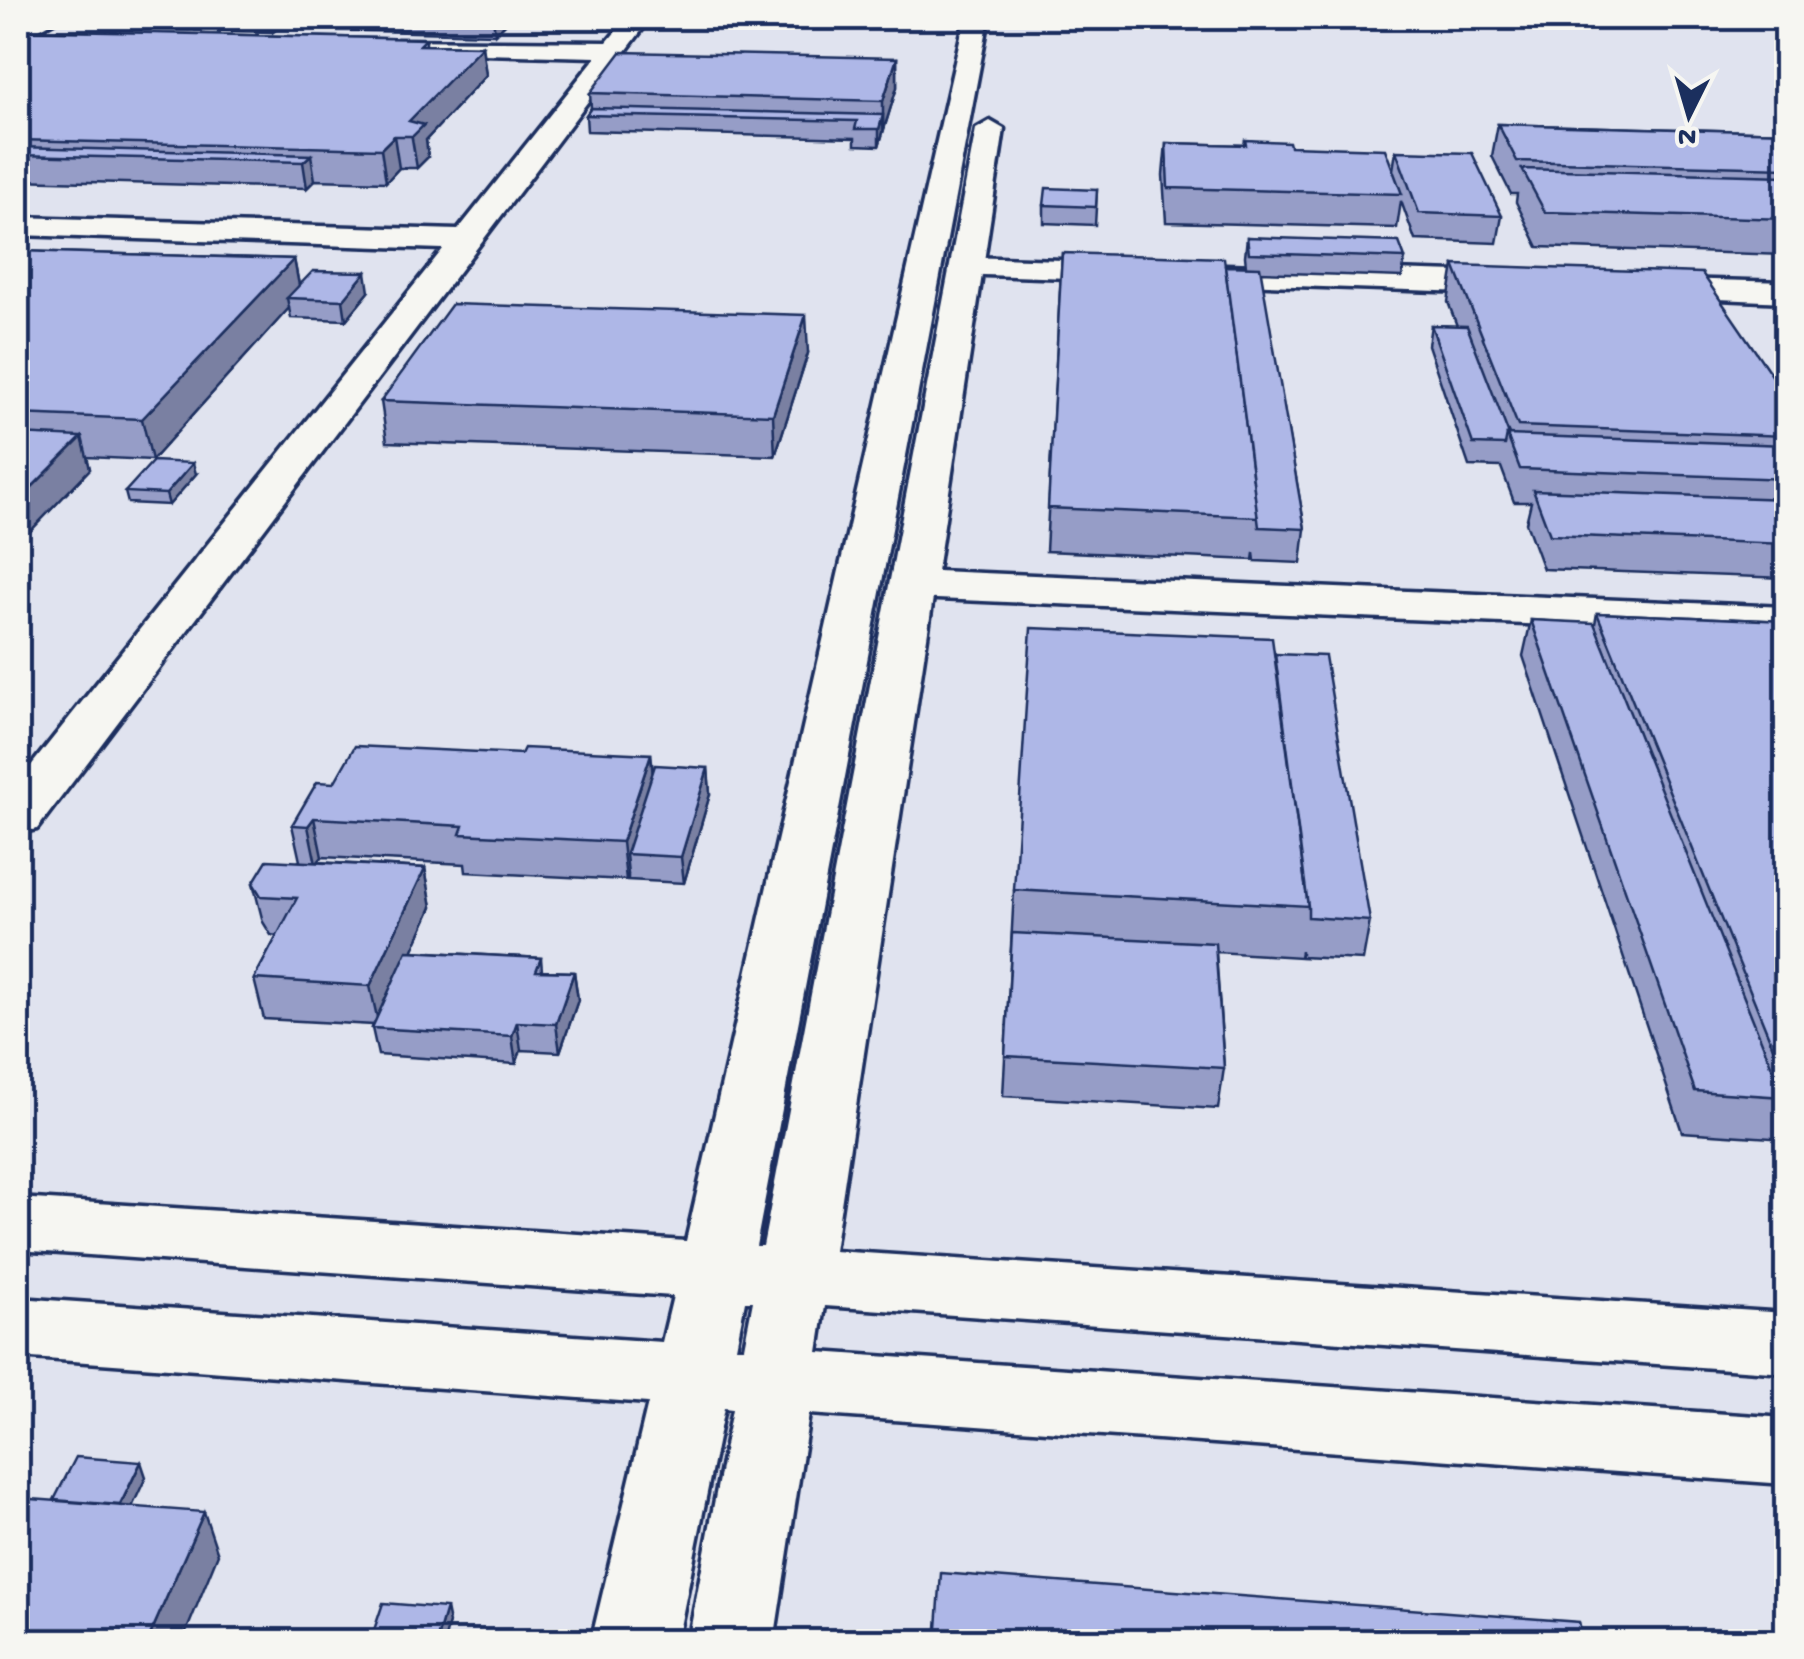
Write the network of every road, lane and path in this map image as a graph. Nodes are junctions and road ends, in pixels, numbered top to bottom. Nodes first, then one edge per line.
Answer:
1 (639, 18) edge
2 (978, 18) edge
3 (52, 27) edge
4 (18, 35) edge
5 (375, 45) edge
6 (613, 50) junction
7 (995, 94) dead end
8 (18, 226) edge
9 (465, 240) junction
10 (946, 267) junction
11 (1547, 285) edge
12 (1607, 287) edge
13 (1786, 292) edge
14 (886, 583) junction
15 (1786, 621) edge
16 (18, 817) edge
17 (18, 1224) edge
18 (715, 1270) junction
19 (796, 1276) junction
20 (18, 1328) edge
21 (1786, 1342) edge
22 (692, 1375) junction
23 (776, 1381) junction
24 (1786, 1451) edge
25 (634, 1642) edge
26 (732, 1642) edge

1 - 6 street
2 - 10 street
3 - 4 street
5 - 6 street
6 - 9 street
7 - 10 street
8 - 9 street
9 - 16 street
10 - 11 street
10 - 14 street
12 - 13 street
14 - 15 street
14 - 18 street
14 - 19 street
17 - 18 street
18 - 19 street
18 - 22 street
19 - 21 street
19 - 23 street
20 - 22 street
22 - 23 street
22 - 25 street
23 - 24 street
23 - 26 street

